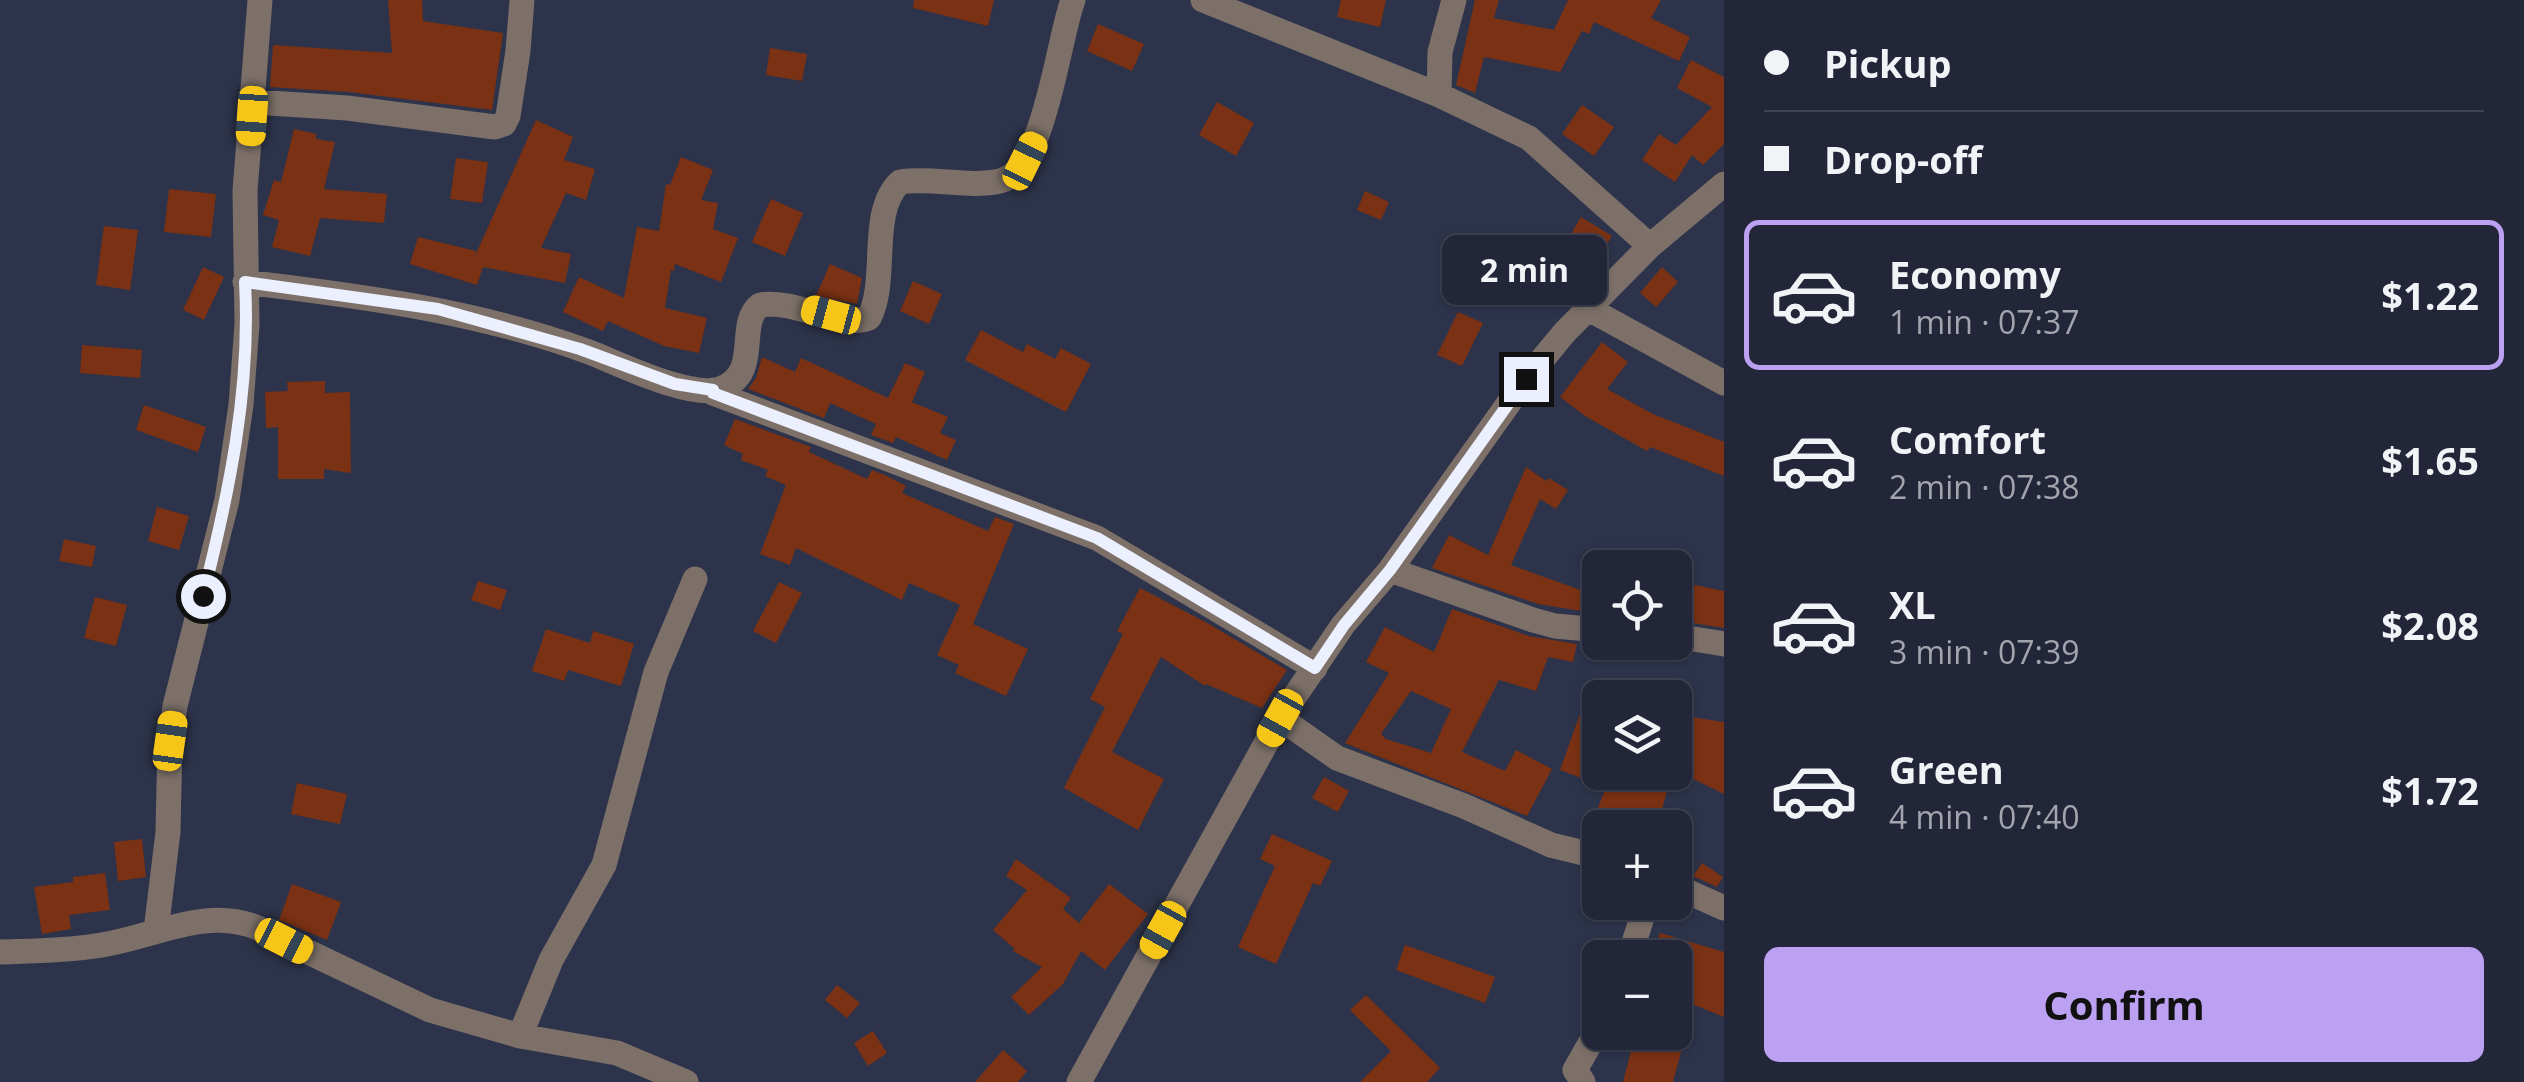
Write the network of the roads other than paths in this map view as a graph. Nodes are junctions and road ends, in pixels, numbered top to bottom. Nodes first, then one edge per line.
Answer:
1 (260, 0) edge
2 (522, 0) edge
3 (1073, 0) edge
4 (1203, 0) edge
5 (1454, 0) edge
6 (1439, 95) junction
7 (254, 102) junction
8 (1724, 184) edge
9 (1650, 246) junction
10 (245, 282) junction
11 (1587, 308) junction
12 (1724, 383) edge
13 (713, 390) junction
14 (1390, 570) junction
15 (695, 579) dead end
16 (1582, 628) edge
17 (1692, 639) edge
18 (1724, 644) edge
19 (1315, 668) junction
20 (1280, 718) junction
21 (1582, 852) edge
22 (1692, 894) edge
23 (1724, 908) edge
24 (156, 931) junction
25 (0, 952) edge
26 (520, 1036) junction
27 (1587, 1050) edge
28 (686, 1082) edge
29 (1079, 1082) edge
30 (1583, 1082) edge

1 - 7 street
2 - 7 street
3 - 13 street
4 - 6 street
5 - 6 street
6 - 9 street
7 - 10 street
8 - 9 street
9 - 11 street
10 - 13 street
10 - 24 street
11 - 12 street
11 - 14 street
13 - 19 street
14 - 16 street
14 - 19 street
15 - 26 street
17 - 18 street
19 - 20 street
20 - 21 street
20 - 29 street
22 - 23 street
24 - 25 street
24 - 26 street
26 - 28 street
27 - 30 street

